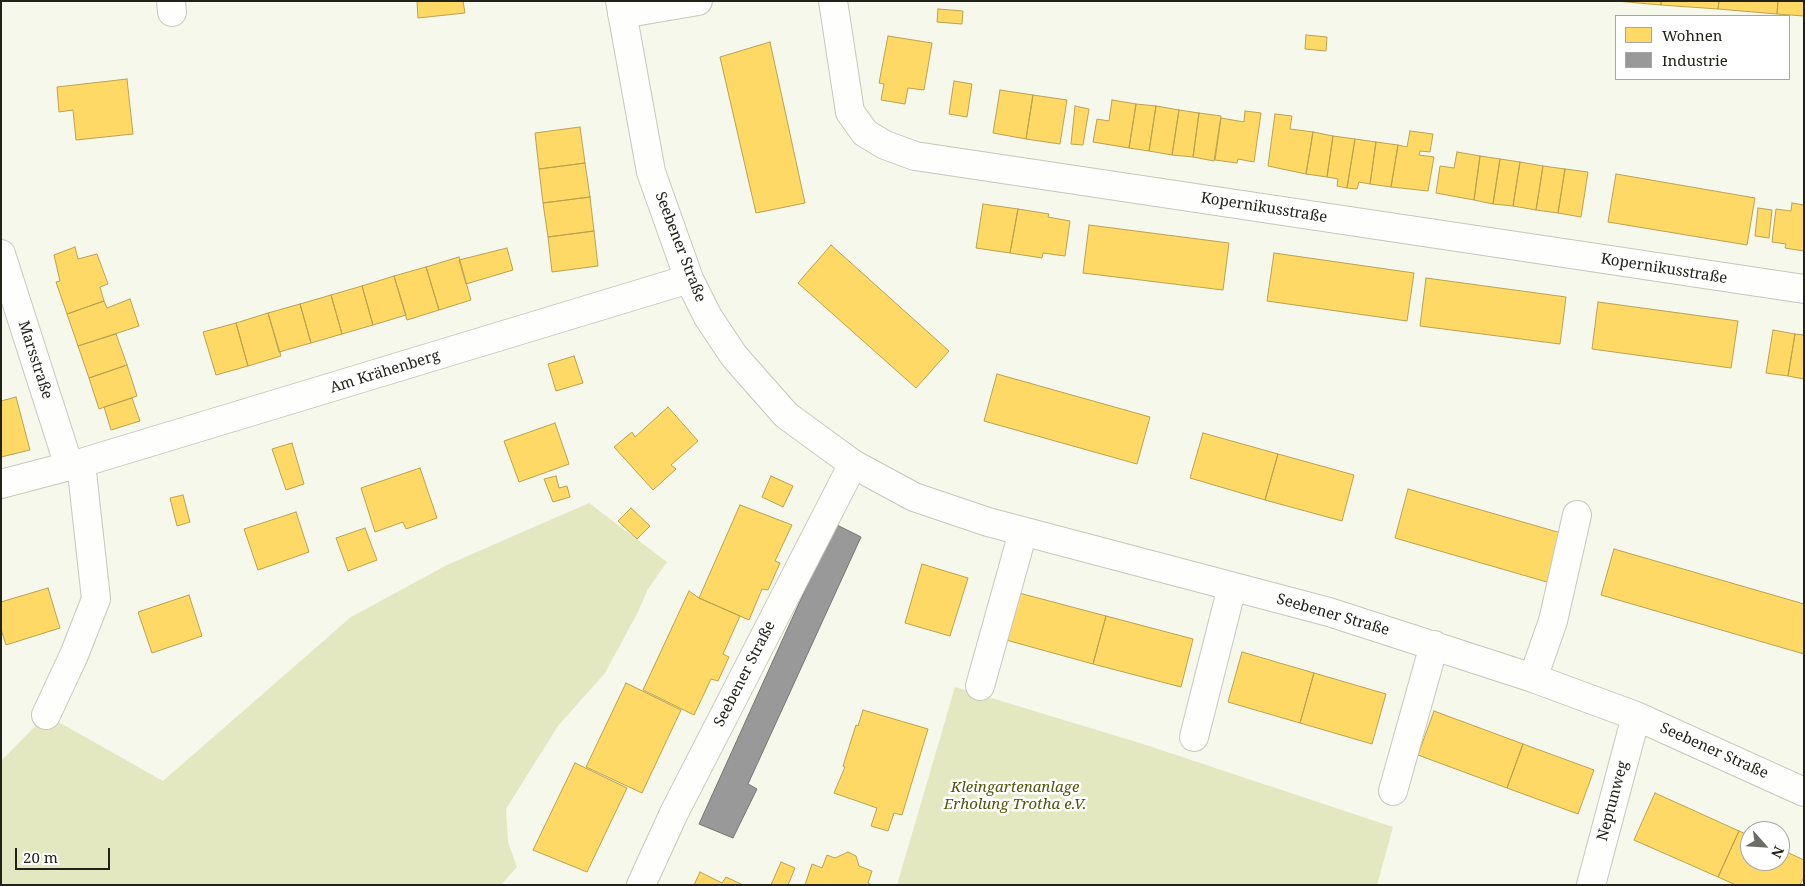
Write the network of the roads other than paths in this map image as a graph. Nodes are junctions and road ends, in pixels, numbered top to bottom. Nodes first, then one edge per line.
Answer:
1 (698, 1) edge
2 (833, 1) edge
3 (621, 8) edge
4 (1, 254) edge
5 (689, 279) junction
6 (1804, 289) edge
7 (75, 464) junction
8 (853, 464) junction
9 (1, 484) edge
10 (1577, 515) dead end
11 (1023, 532) junction
12 (1232, 587) junction
13 (1434, 645) junction
14 (1533, 678) junction
15 (980, 686) dead end
16 (46, 715) dead end
17 (1636, 716) junction
18 (1194, 737) dead end
19 (1394, 791) dead end
20 (1804, 792) edge
21 (641, 885) edge
22 (1591, 885) edge

1 - 3 street
2 - 6 street, Kopernikusstraße
3 - 5 street, Seebener Straße
4 - 7 street, Marsstraße
5 - 7 street, Am Krähenberg
5 - 8 street, Seebener Straße
7 - 9 street, Am Krähenberg
7 - 16 street
8 - 11 street, Seebener Straße
8 - 21 street, Seebener Straße
10 - 14 street
11 - 12 street, Seebener Straße
11 - 15 street
12 - 13 street, Seebener Straße
12 - 18 street
13 - 14 street, Seebener Straße
13 - 19 street
14 - 17 street, Seebener Straße
17 - 20 street, Seebener Straße
17 - 22 street, Neptunweg

